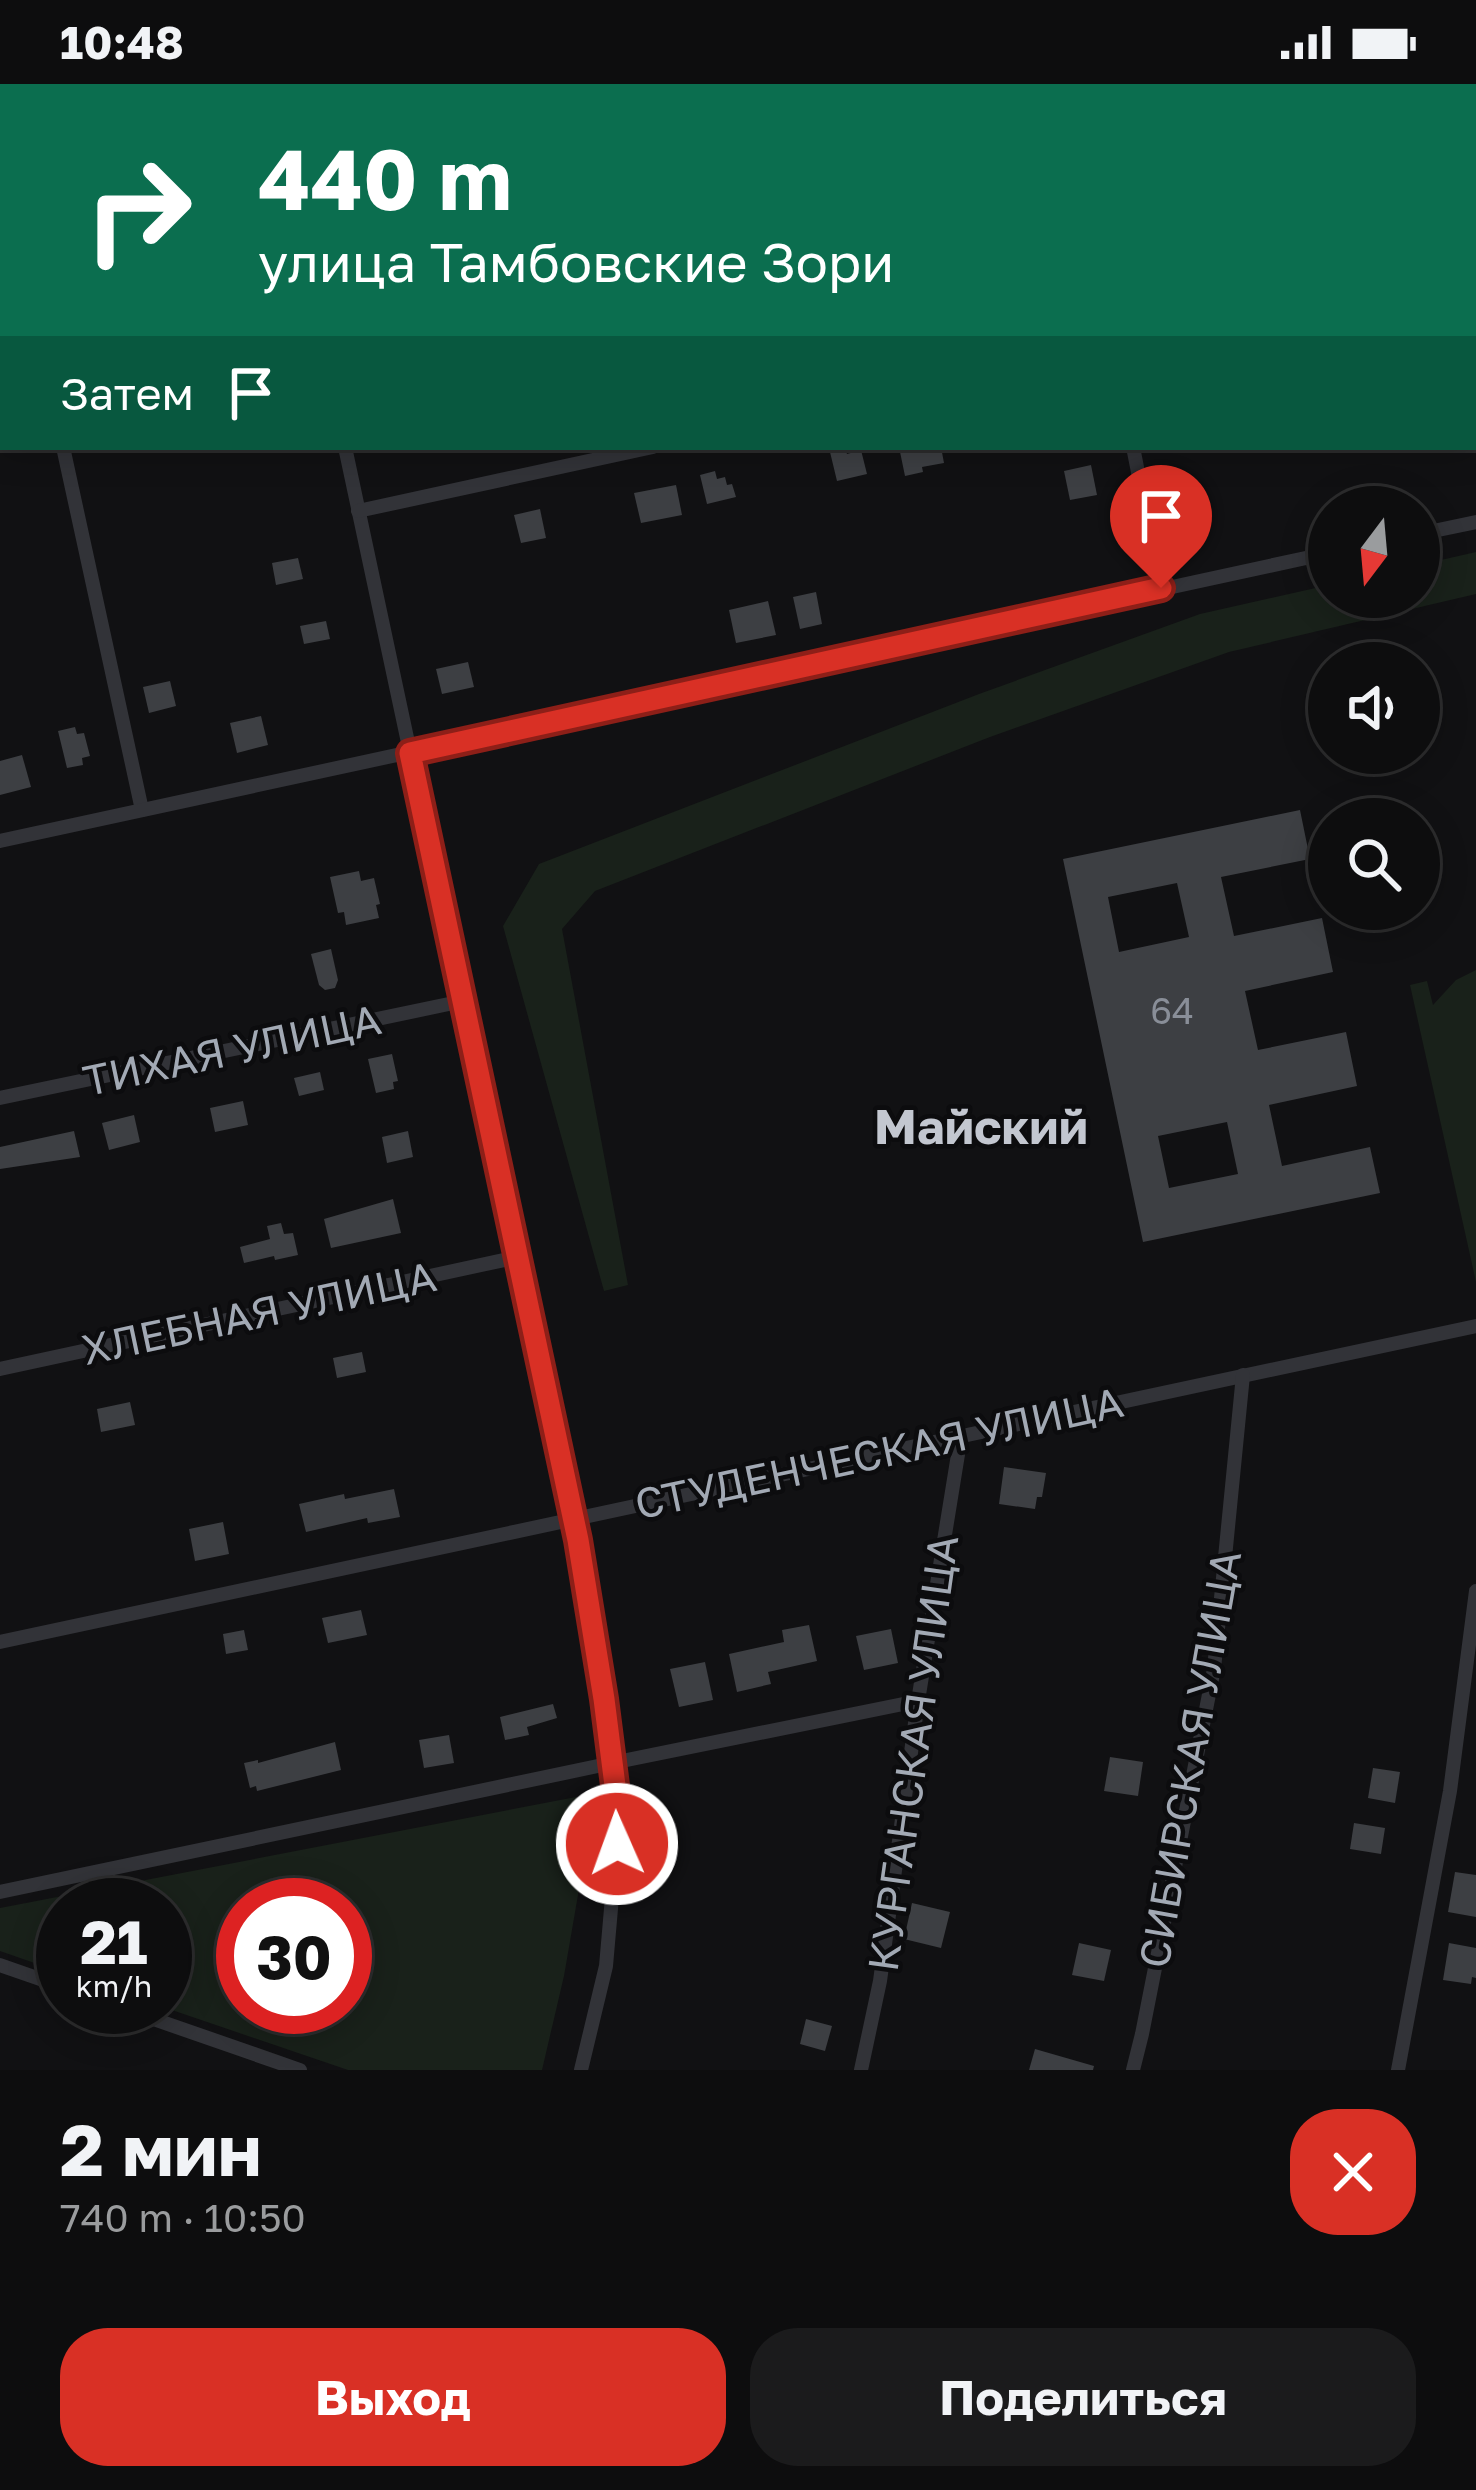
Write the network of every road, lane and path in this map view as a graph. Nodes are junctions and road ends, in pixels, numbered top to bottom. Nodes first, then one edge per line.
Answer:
1 (65, 450) edge
2 (346, 450) edge
3 (639, 450) edge
4 (1134, 450) edge
5 (358, 511) junction
6 (1476, 522) edge
7 (1440, 530) edge
8 (1308, 557) edge
9 (1161, 588) junction
10 (410, 753) junction
11 (142, 810) junction
12 (0, 841) edge
13 (463, 1001) junction
14 (0, 1098) edge
15 (518, 1257) junction
16 (1476, 1326) edge
17 (0, 1370) edge
18 (1244, 1375) junction
19 (961, 1436) junction
20 (574, 1518) junction
21 (1476, 1591) edge
22 (0, 1642) edge
23 (919, 1701) junction
24 (612, 1762) junction
25 (0, 1892) edge
26 (0, 1966) edge
27 (36, 1979) edge
28 (192, 2032) edge
29 (300, 2070) edge
30 (580, 2070) edge
31 (862, 2070) edge
32 (1132, 2070) edge
33 (1398, 2070) edge

1 - 11 street
2 - 5 street
3 - 5 street
4 - 9 street
5 - 10 street
6 - 7 street
8 - 9 street
9 - 10 street
10 - 11 street
10 - 13 street
11 - 12 street
13 - 14 street, ТИХАЯ УЛИЦА
13 - 15 street
15 - 17 street, ХЛЕБНАЯ УЛИЦА
15 - 20 street
16 - 18 street, СТУДЕНЧЕСКАЯ УЛИЦА
18 - 19 street, СТУДЕНЧЕСКАЯ УЛИЦА
18 - 32 street, СИБИРСКАЯ УЛИЦА
19 - 20 street, СТУДЕНЧЕСКАЯ УЛИЦА
19 - 23 street, КУРГАНСКАЯ УЛИЦА
20 - 22 street, СТУДЕНЧЕСКАЯ УЛИЦА
20 - 24 street
21 - 33 street
23 - 24 street
23 - 31 street, КУРГАНСКАЯ УЛИЦА
24 - 25 street
24 - 30 street
26 - 27 street
28 - 29 street

